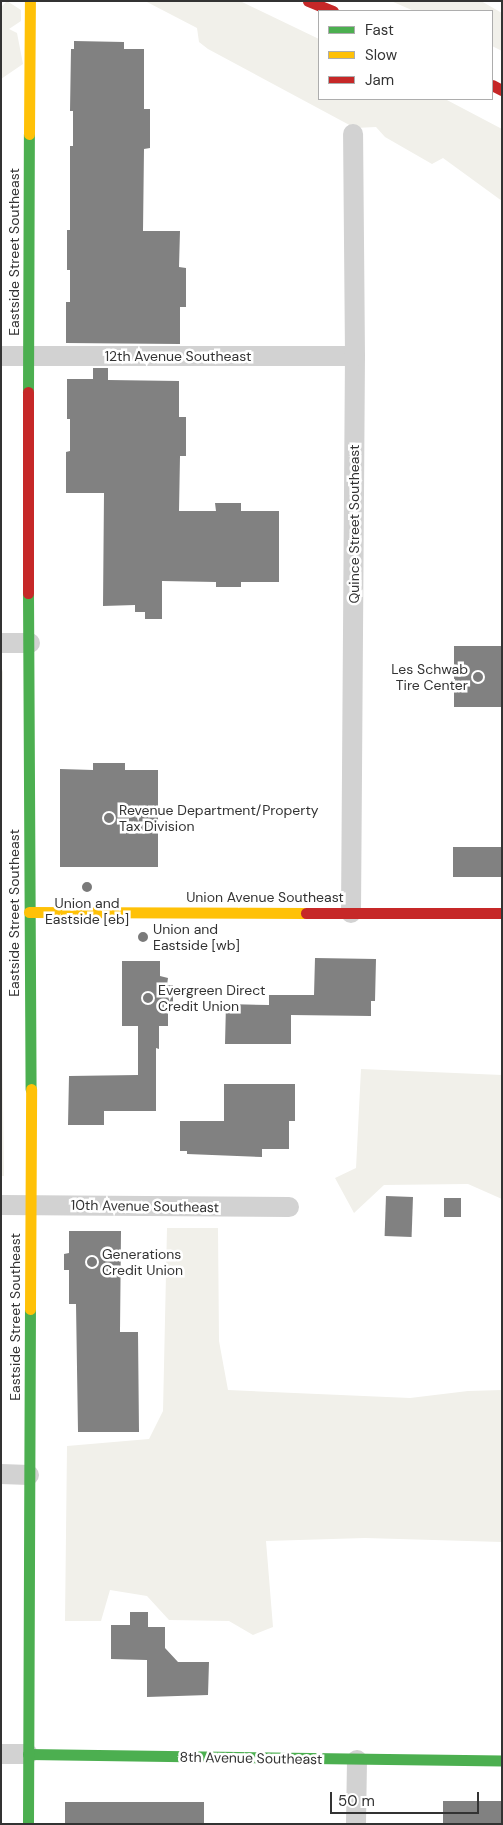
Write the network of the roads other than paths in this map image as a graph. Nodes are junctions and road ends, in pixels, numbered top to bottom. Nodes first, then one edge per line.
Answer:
1 (30, 1) edge
2 (308, 1) edge
3 (324, 7) edge
4 (353, 134) dead end
5 (1, 356) edge
6 (29, 356) junction
7 (355, 356) junction
8 (1, 643) edge
9 (30, 643) junction
10 (29, 912) junction
11 (351, 913) junction
12 (502, 913) edge
13 (1, 1205) edge
14 (30, 1205) junction
15 (289, 1207) dead end
16 (1, 1474) edge
17 (29, 1475) junction
18 (1, 1754) edge
19 (28, 1754) junction
20 (357, 1760) junction
21 (502, 1761) edge
22 (28, 1824) edge
23 (356, 1824) edge

1 - 6 main road, Eastside Street Southeast
2 - 3 main road
4 - 7 street, Quince Street Southeast
5 - 6 street, 12th Avenue Southeast
6 - 7 street, 12th Avenue Southeast
6 - 9 main road, Eastside Street Southeast
7 - 11 street, Quince Street Southeast
8 - 9 street
9 - 10 main road, Eastside Street Southeast
10 - 11 main road, Union Avenue Southeast
10 - 14 main road, Eastside Street Southeast
11 - 12 main road, Union Avenue Southeast
13 - 14 street, 10th Avenue Southeast
14 - 15 street, 10th Avenue Southeast
14 - 17 main road, Eastside Street Southeast
16 - 17 street
17 - 19 main road, Eastside Street Southeast
18 - 19 street, 8th Avenue Southeast
19 - 20 main road, 8th Avenue Southeast
19 - 22 main road, Eastside Street Southeast
20 - 21 main road, 8th Avenue Southeast
20 - 23 street

